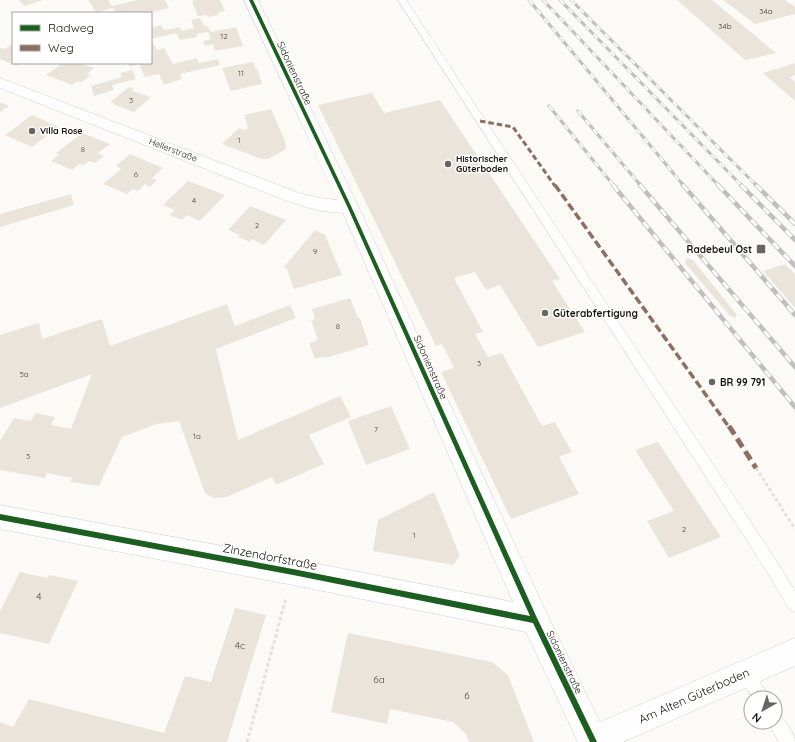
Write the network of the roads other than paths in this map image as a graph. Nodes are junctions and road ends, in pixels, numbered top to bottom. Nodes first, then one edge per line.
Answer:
1 (251, 0) edge
2 (402, 0) edge
3 (0, 83) edge
4 (348, 206) junction
5 (0, 517) edge
6 (795, 605) edge
7 (535, 620) junction
8 (795, 652) edge
9 (746, 673) junction
10 (756, 690) edge
11 (781, 730) edge
12 (594, 741) edge
13 (788, 742) edge

1 - 4 street, Sidonienstraße
2 - 6 lane
3 - 4 street, Hellerstraße
4 - 7 street, Sidonienstraße
5 - 7 street, Zinzendorfstraße
7 - 12 street, Sidonienstraße
8 - 9 street, Am Alten Güterboden
9 - 10 lane
9 - 12 street, Am Alten Güterboden
11 - 13 lane

